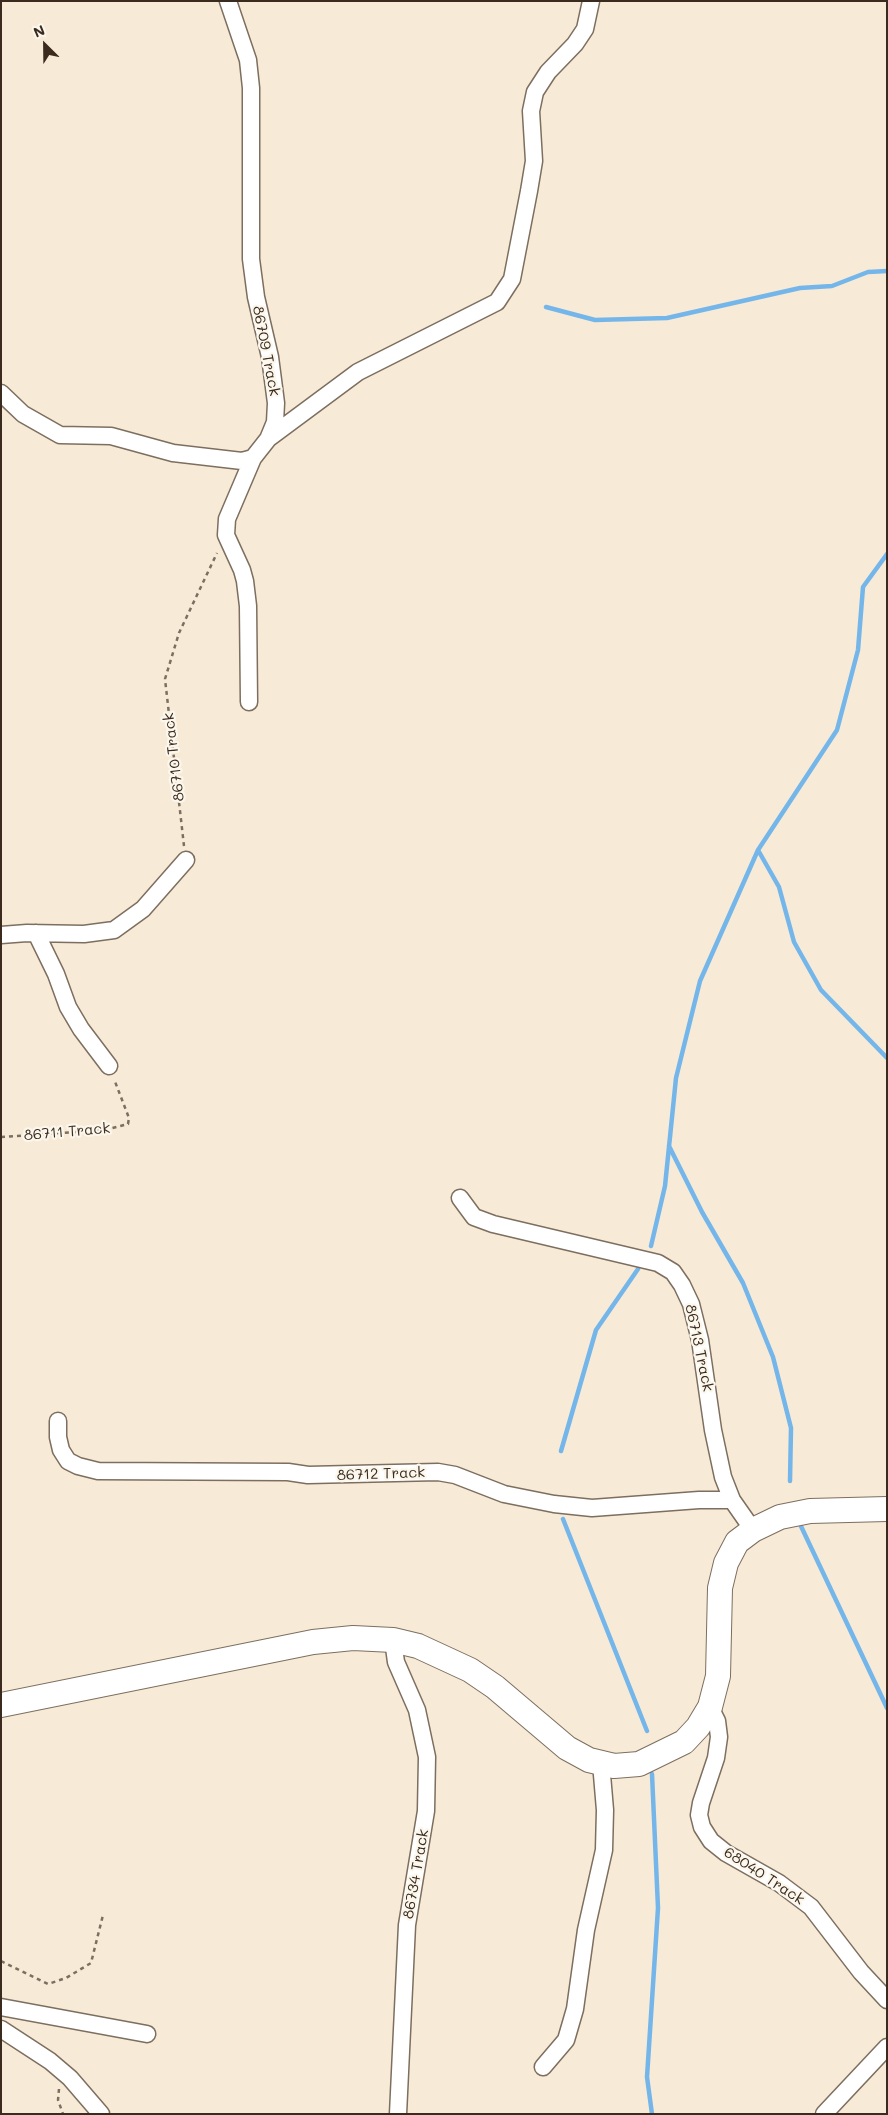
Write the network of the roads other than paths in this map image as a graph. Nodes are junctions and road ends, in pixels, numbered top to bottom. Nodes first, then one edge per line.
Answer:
1 (228, 1) edge
2 (591, 1) edge
3 (1, 393) edge
4 (268, 439) junction
5 (253, 458) junction
6 (248, 702) dead end
7 (186, 860) road end
8 (36, 933) junction
9 (1, 935) edge
10 (109, 1066) road end
11 (460, 1198) dead end
12 (58, 1421) dead end
13 (732, 1500) junction
14 (887, 1509) edge
15 (753, 1530) junction
16 (393, 1640) junction
17 (1, 1705) edge
18 (710, 1707) junction
19 (600, 1763) junction
20 (887, 2000) edge
21 (1, 2007) edge
22 (1, 2029) edge
23 (147, 2034) dead end
24 (887, 2047) edge
25 (544, 2067) dead end
26 (101, 2114) edge
27 (398, 2114) edge
28 (824, 2114) edge

1 - 4 street, 86709 Track
2 - 4 street
3 - 5 street
4 - 5 street, 86709 Track
5 - 6 street
7 - 8 street
8 - 9 street
8 - 10 street
11 - 13 street, 86713 Track
12 - 13 street, 86712 Track
13 - 15 street, 86713 Track
14 - 15 street
15 - 18 street
16 - 17 street
16 - 19 street
16 - 27 street, 86734 Track
18 - 19 street
18 - 20 street, 68040 Track
19 - 25 street
21 - 23 street
22 - 26 street
24 - 28 street

